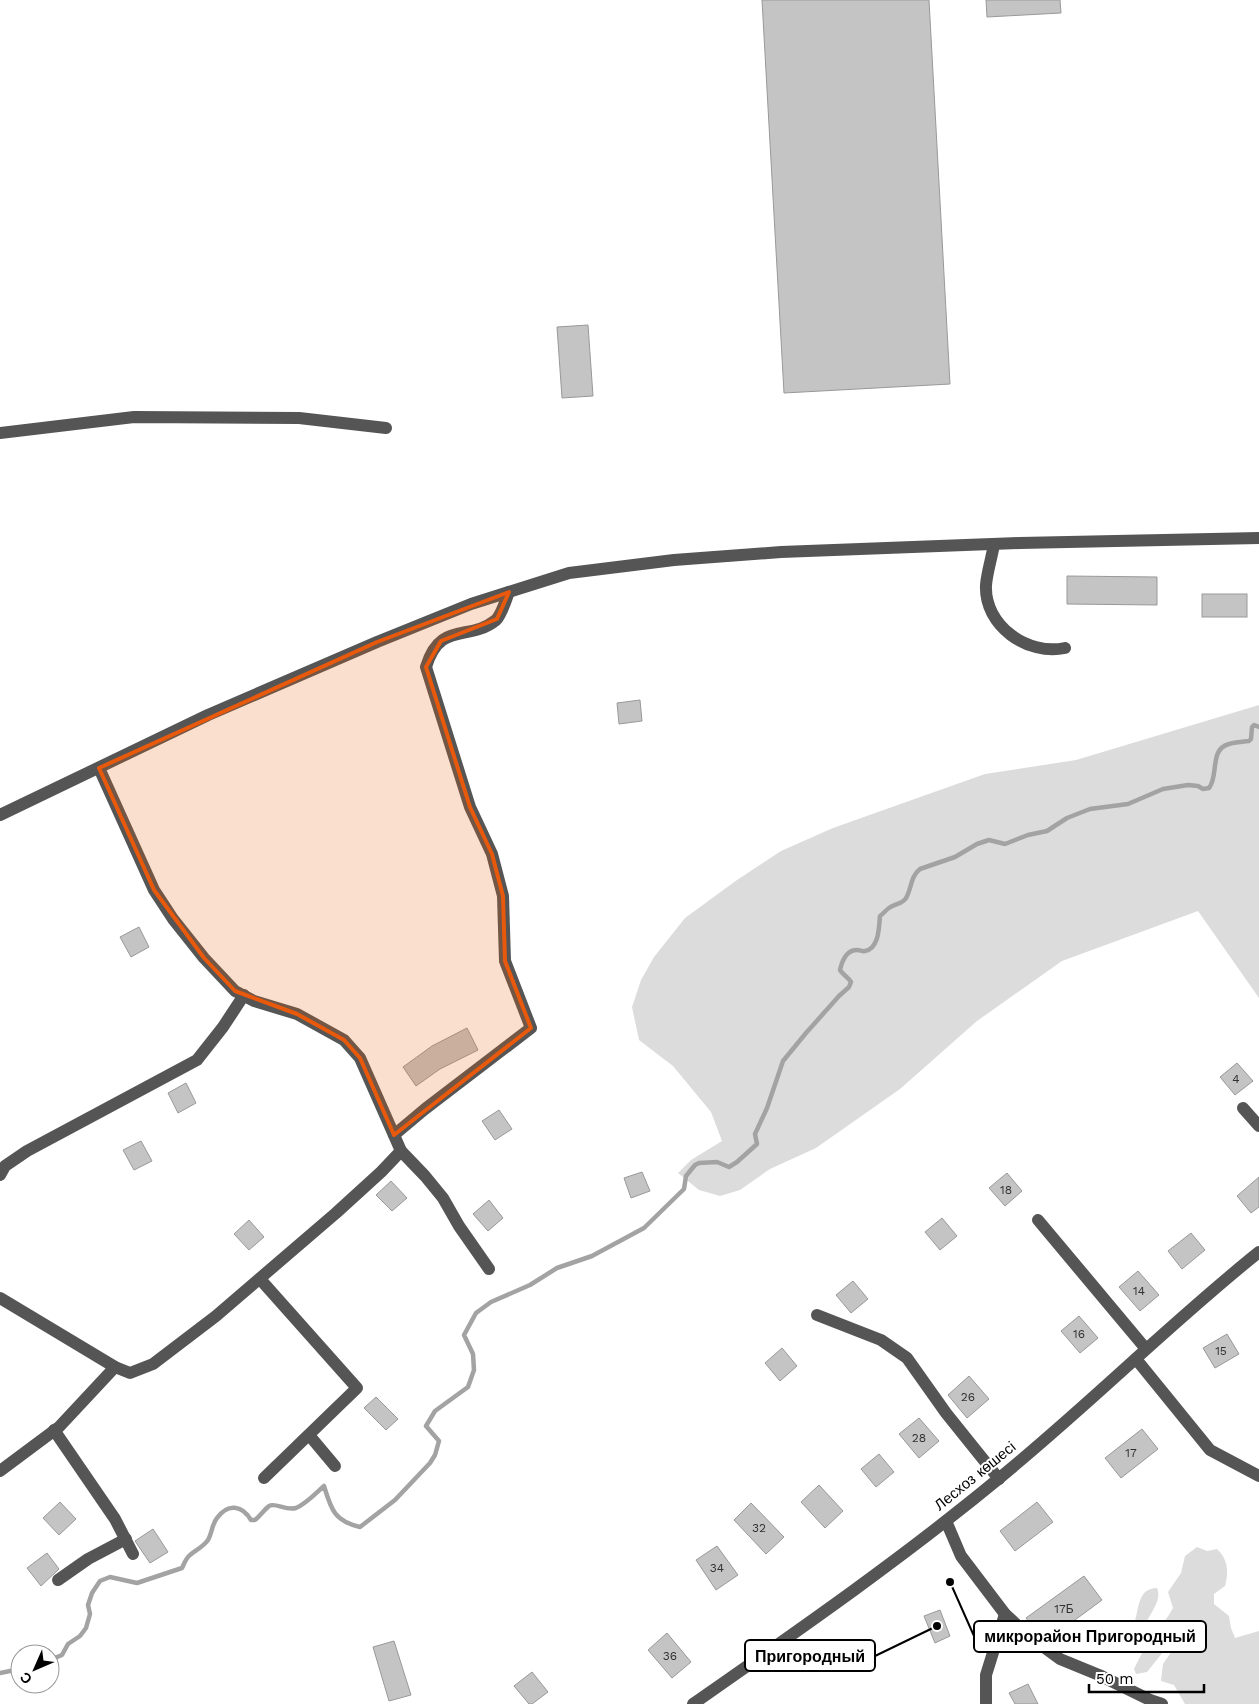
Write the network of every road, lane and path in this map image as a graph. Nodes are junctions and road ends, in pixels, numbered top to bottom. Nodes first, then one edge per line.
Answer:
1 (386, 428) dead end
2 (0, 433) edge
3 (1259, 538) edge
4 (994, 544) junction
5 (509, 592) junction
6 (1065, 648) dead end
7 (99, 768) junction
8 (0, 815) edge
9 (244, 995) junction
10 (1243, 1108) dead end
11 (1259, 1126) edge
12 (394, 1135) junction
13 (401, 1151) junction
14 (0, 1175) edge
15 (1038, 1220) dead end
16 (1259, 1252) edge
17 (489, 1269) dead end
18 (260, 1279) junction
19 (0, 1298) edge
20 (816, 1315) dead end
21 (1146, 1349) junction
22 (1136, 1359) junction
23 (115, 1367) junction
24 (54, 1430) junction
25 (309, 1435) junction
26 (335, 1466) dead end
27 (0, 1471) edge
28 (1259, 1476) edge
29 (264, 1478) dead end
30 (999, 1479) junction
31 (946, 1521) junction
32 (126, 1539) junction
33 (133, 1554) dead end
34 (58, 1580) dead end
35 (1005, 1614) junction
36 (1150, 1702) edge
37 (693, 1704) edge
38 (986, 1704) edge
39 (1162, 1704) edge

1 - 2 street
3 - 4 street
4 - 5 street
4 - 6 street
5 - 7 street
5 - 12 street
7 - 8 street
7 - 9 street
9 - 12 street
9 - 14 street
10 - 11 street
12 - 13 street
13 - 17 street
13 - 18 street
15 - 21 street
16 - 21 street, Лесхоз көшесі
18 - 23 street
18 - 25 street
19 - 23 street
20 - 30 street
21 - 22 street, Лесхоз көшесі
22 - 28 street
22 - 30 street, Лесхоз көшесі
23 - 24 street
24 - 27 street
24 - 32 street
25 - 26 street
25 - 29 street
30 - 31 street, Лесхоз көшесі
31 - 35 street
31 - 37 street, Лесхоз көшесі
32 - 33 street
32 - 34 street
35 - 36 street
35 - 38 street
36 - 39 street

